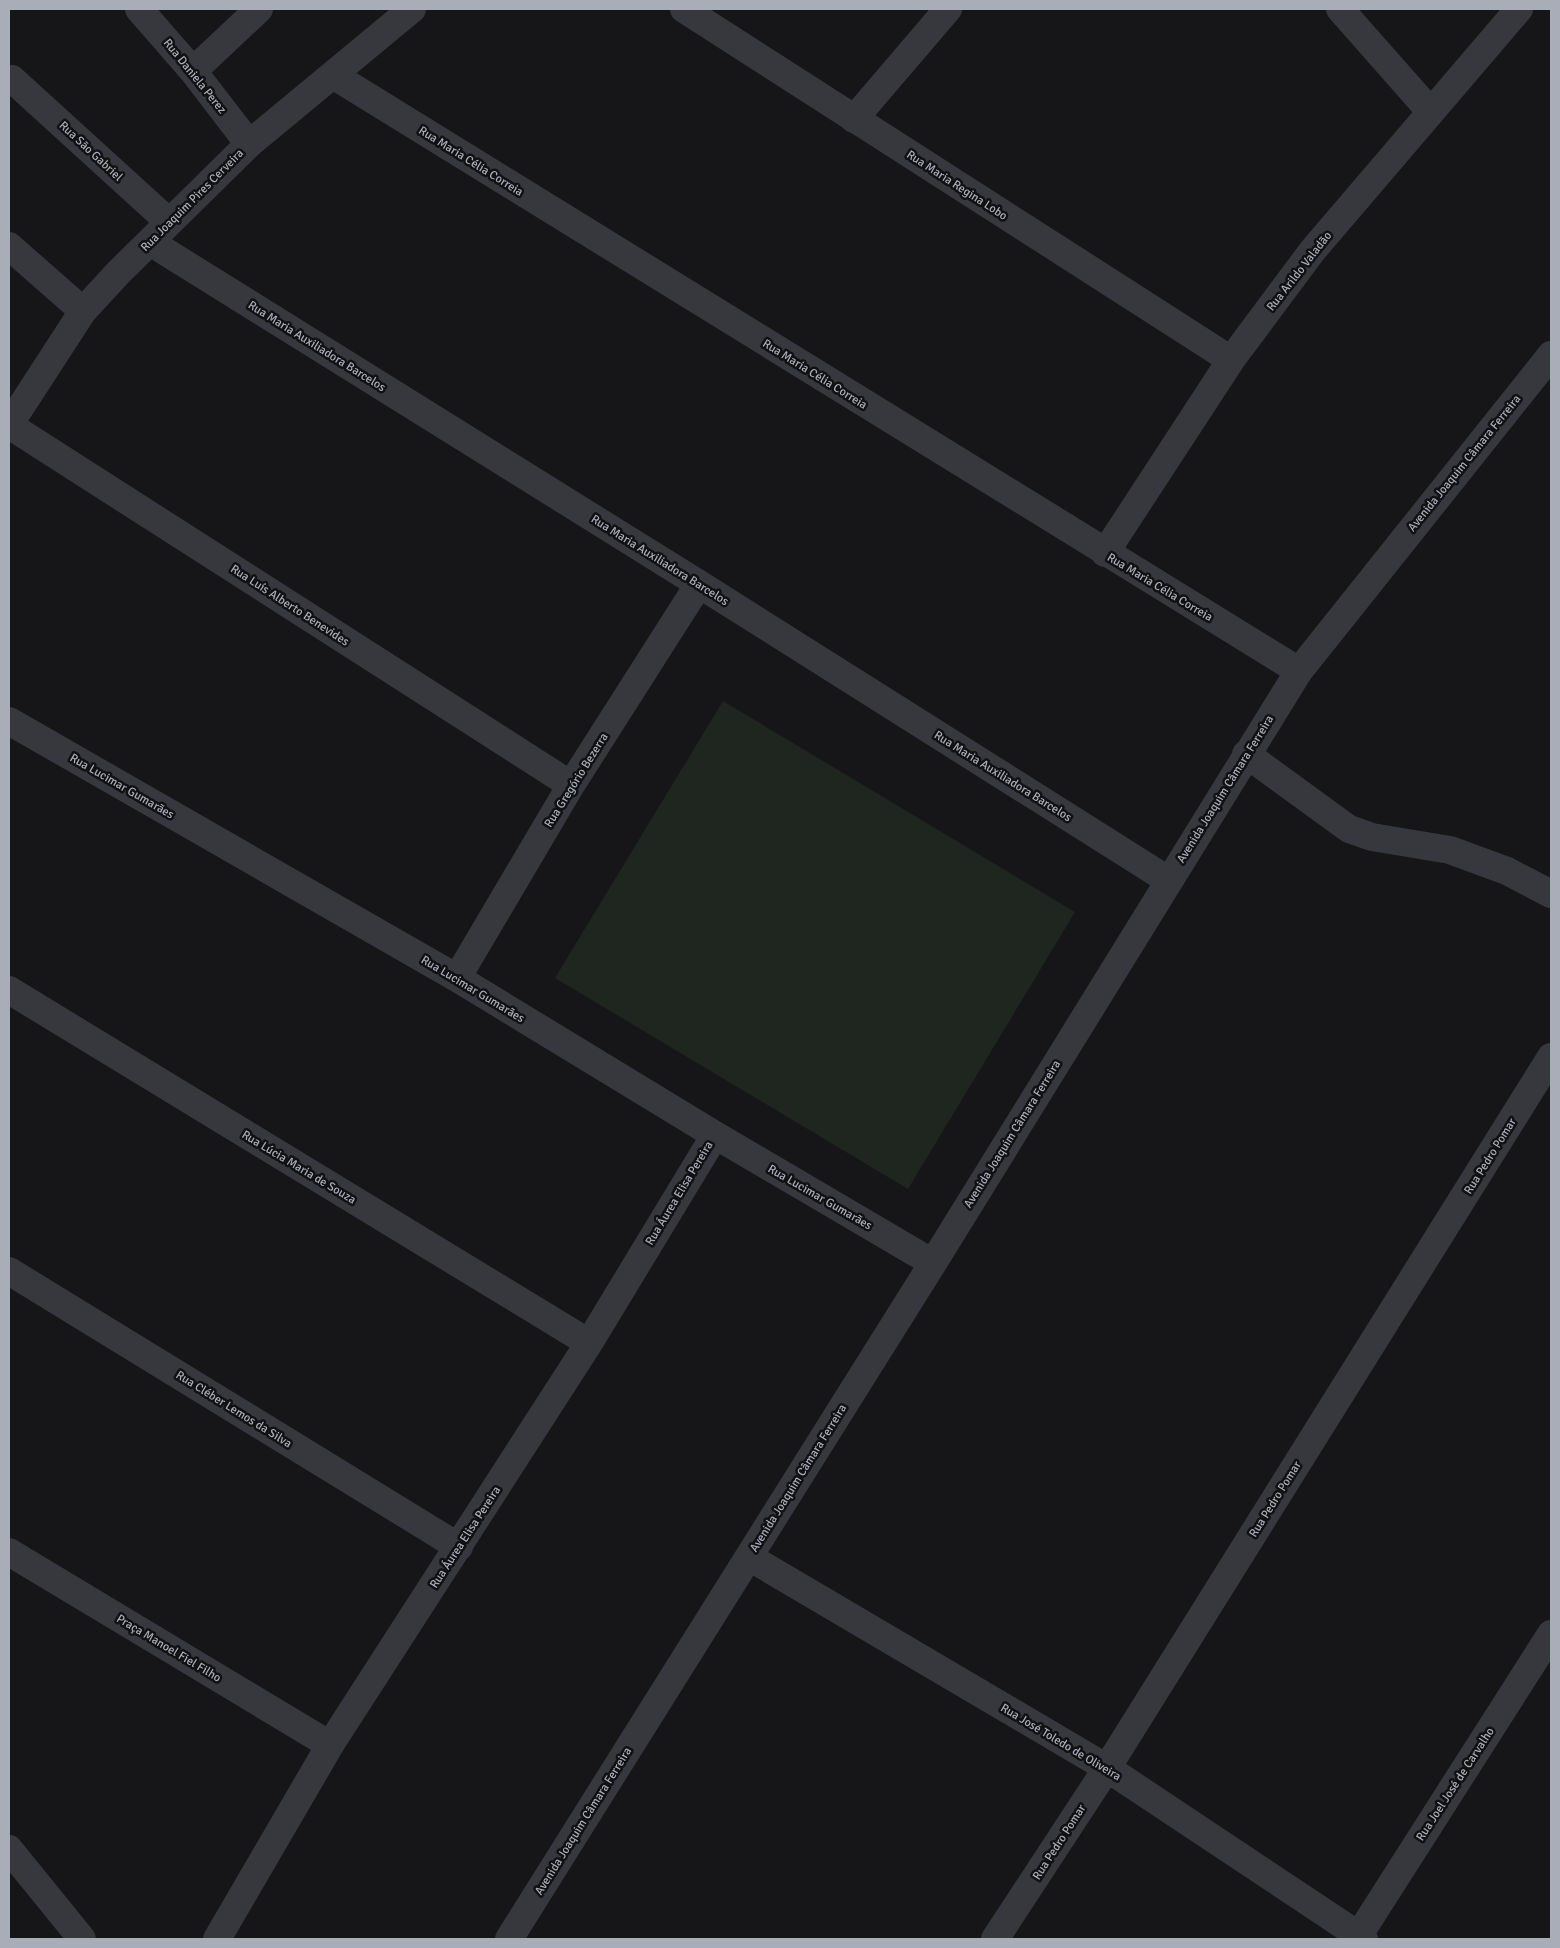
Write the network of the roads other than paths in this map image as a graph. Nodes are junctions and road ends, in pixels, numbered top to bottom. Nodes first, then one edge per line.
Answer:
1 (139, 9) edge
2 (259, 9) edge
3 (684, 9) edge
4 (948, 9) edge
5 (1340, 9) edge
6 (1519, 9) edge
7 (408, 10) edge
8 (193, 71) junction
9 (334, 75) junction
10 (12, 79) dead end
11 (1430, 111) junction
12 (854, 119) junction
13 (249, 144) junction
14 (169, 222) junction
15 (150, 242) junction
16 (9, 246) edge
17 (82, 312) junction
18 (1551, 354) edge
19 (1230, 360) junction
20 (9, 425) edge
21 (1104, 553) junction
22 (699, 584) junction
23 (1298, 671) junction
24 (9, 721) edge
25 (1246, 754) junction
26 (572, 785) junction
27 (1168, 880) junction
28 (1551, 894) edge
29 (457, 978) junction
30 (9, 990) edge
31 (1551, 1057) edge
32 (714, 1135) junction
33 (933, 1263) junction
34 (9, 1271) edge
35 (589, 1343) junction
36 (459, 1547) junction
37 (9, 1552) edge
38 (749, 1557) junction
39 (1551, 1634) edge
40 (330, 1745) junction
41 (1107, 1768) junction
42 (9, 1849) edge
43 (1362, 1937) edge
44 (82, 1939) edge
45 (217, 1939) edge
46 (509, 1939) edge
47 (995, 1939) edge

1 - 8 street, Rua Daniela Perez
2 - 8 street
3 - 12 street, Rua Maria Regina Lobo
4 - 12 street
5 - 11 street
6 - 11 street, Rua Arildo Valadão
7 - 9 street, Rua Joaquim Pires Cerveira
8 - 13 street, Rua Daniela Perez
9 - 13 street, Rua Joaquim Pires Cerveira
9 - 21 street, Rua Maria Célia Correia
10 - 14 street, Rua Sāo Gabriel
11 - 19 street, Rua Arildo Valadão
12 - 19 street, Rua Maria Regina Lobo
13 - 14 street, Rua Joaquim Pires Cerveira
14 - 15 street, Rua Joaquim Pires Cerveira
15 - 17 street, Rua Joaquim Pires Cerveira
15 - 22 street, Rua Maria Auxiliadora Barcelos
16 - 17 street
17 - 20 street, Rua Joaquim Pires Cerveira
18 - 23 street, Avenida Joaquim Câmara Ferreira
19 - 21 street, Rua Arildo Valadão
20 - 26 street, Rua Luís Alberto Benevides
21 - 23 street, Rua Maria Célia Correia
22 - 26 street, Rua Gregório Bezerra
22 - 27 street, Rua Maria Auxiliadora Barcelos
23 - 25 street, Avenida Joaquim Câmara Ferreira
24 - 29 street, Rua Lucimar Gumarães
25 - 27 street, Avenida Joaquim Câmara Ferreira
25 - 28 street
26 - 29 street, Rua Gregório Bezerra
27 - 33 street, Avenida Joaquim Câmara Ferreira
29 - 32 street, Rua Lucimar Gumarães
30 - 35 street, Rua Lúcia Maria de Souza
31 - 41 street, Rua Pedro Pomar
32 - 33 street, Rua Lucimar Gumarães
32 - 35 street, Rua Áurea Elisa Pereira
33 - 38 street, Avenida Joaquim Câmara Ferreira
34 - 36 street, Rua Cléber Lemos da Silva
35 - 36 street, Rua Áurea Elisa Pereira
36 - 40 street, Rua Áurea Elisa Pereira
37 - 40 street, Praça Manoel Fiel Filho
38 - 41 street, Rua José Toledo de Oliveira
38 - 46 street, Avenida Joaquim Câmara Ferreira
39 - 43 street, Rua Joel José de Carvalho
40 - 45 street, Rua Áurea Elisa Pereira
41 - 43 street, Rua José Toledo de Oliveira
41 - 47 street, Rua Pedro Pomar
42 - 44 street

